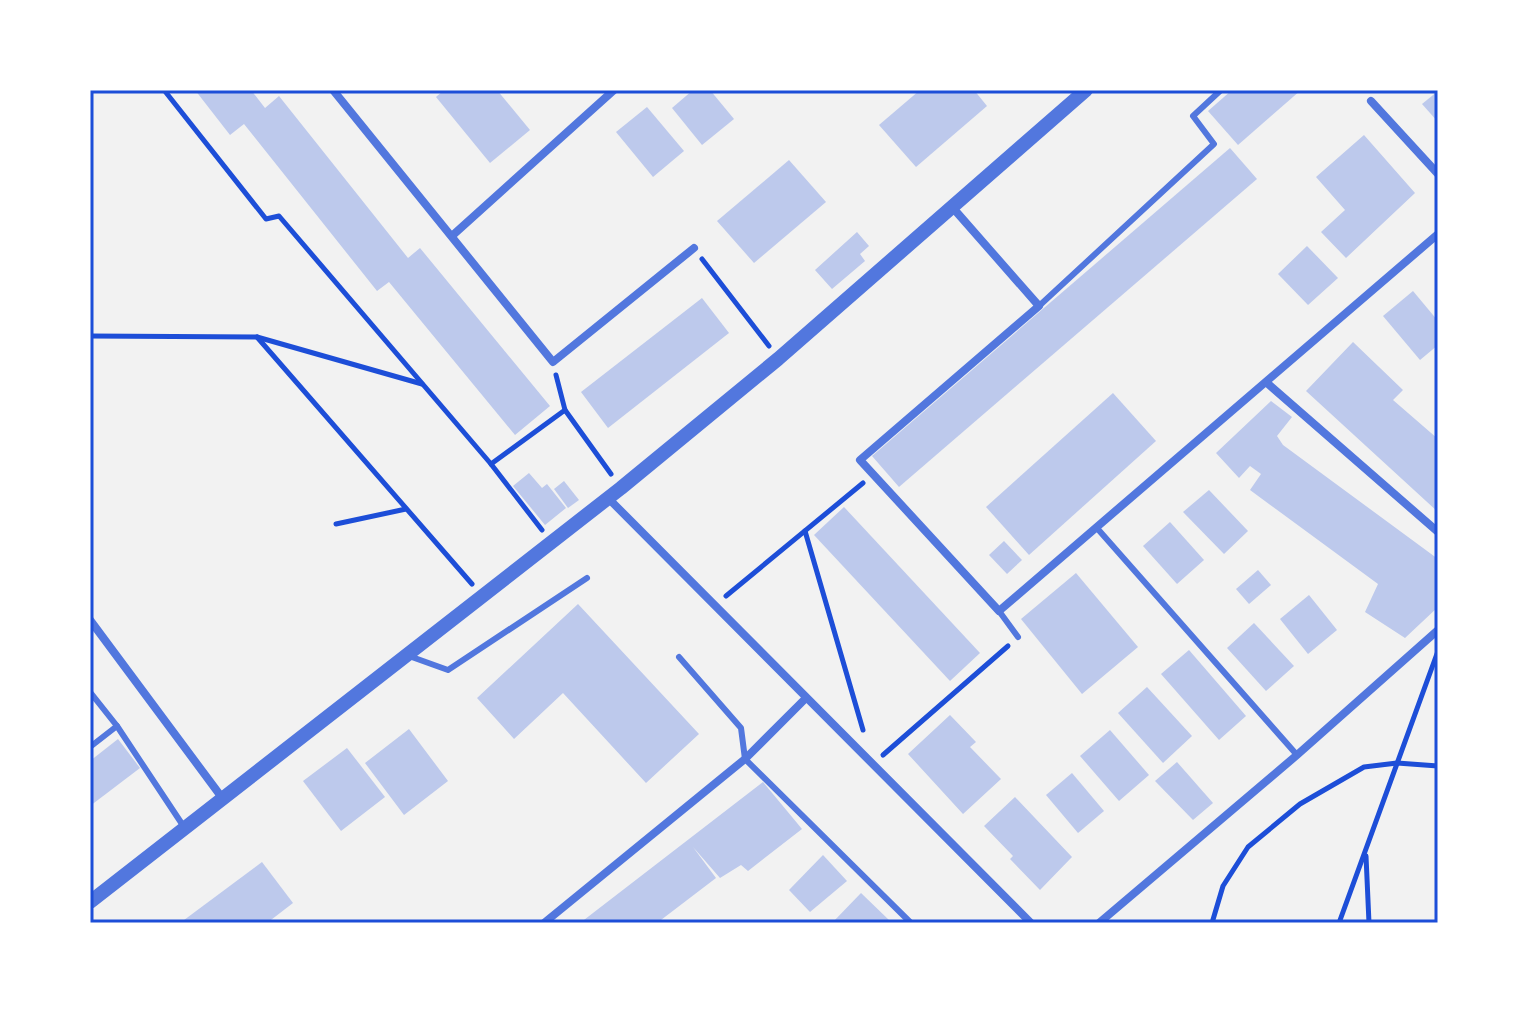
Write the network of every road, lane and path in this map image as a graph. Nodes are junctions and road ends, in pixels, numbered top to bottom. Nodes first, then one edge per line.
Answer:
1 (164, 90) edge
2 (333, 90) edge
3 (614, 90) edge
4 (1086, 90) edge
5 (1221, 90) edge
6 (1371, 101) dead end
7 (1438, 174) edge
8 (953, 208) junction
9 (1438, 234) edge
10 (453, 235) junction
11 (694, 248) joint
12 (1039, 306) junction
13 (90, 336) edge
14 (257, 337) junction
15 (778, 359) junction
16 (553, 362) junction
17 (1267, 383) junction
18 (422, 384) junction
19 (565, 410) junction
20 (491, 464) junction
21 (873, 474) junction
22 (621, 488) junction
23 (608, 498) junction
24 (407, 509) junction
25 (336, 524) dead end
26 (1096, 527) junction
27 (805, 531) junction
28 (1438, 532) edge
29 (550, 541) junction
30 (587, 578) dead end
31 (481, 594) junction
32 (715, 606) junction
33 (999, 611) junction
34 (90, 620) edge
35 (1438, 630) edge
36 (1018, 637) joint
37 (1438, 651) edge
38 (406, 655) junction
39 (679, 657) dead end
40 (90, 692) edge
41 (806, 698) junction
42 (117, 726) junction
43 (90, 747) edge
44 (1297, 755) junction
45 (745, 759) junction
46 (1397, 763) junction
47 (873, 764) junction
48 (1438, 766) edge
49 (223, 800) junction
50 (185, 829) junction
51 (1366, 850) junction
52 (90, 902) edge
53 (544, 923) edge
54 (911, 923) edge
55 (1031, 923) edge
56 (1099, 923) edge
57 (1212, 923) edge
58 (1339, 923) edge
59 (1369, 923) edge

1 - 18 path
2 - 10 street
3 - 10 street
4 - 8 street
5 - 12 lane
6 - 7 street
8 - 12 street
8 - 15 street
9 - 17 street
10 - 16 street
11 - 15 path
11 - 16 street
12 - 21 street
13 - 14 path
14 - 18 path
14 - 24 path
15 - 22 street
16 - 19 path
17 - 26 street
17 - 28 street
18 - 20 path
19 - 20 path
19 - 22 path
20 - 29 path
21 - 27 path
21 - 33 street
22 - 23 street
23 - 29 street
23 - 32 street
24 - 25 path
24 - 31 path
26 - 33 street
26 - 44 lane
27 - 32 path
27 - 47 path
29 - 31 street
30 - 38 lane
31 - 38 street
32 - 41 street
33 - 36 lane
34 - 49 street
35 - 44 street
36 - 47 path
37 - 46 path
38 - 49 street
39 - 45 lane
40 - 42 lane
41 - 45 street
41 - 47 street
42 - 43 lane
42 - 50 lane
44 - 56 street
45 - 53 street
45 - 54 lane
46 - 48 path
46 - 51 path
46 - 57 path
47 - 55 street
49 - 50 street
50 - 52 street
51 - 58 path
51 - 59 path

